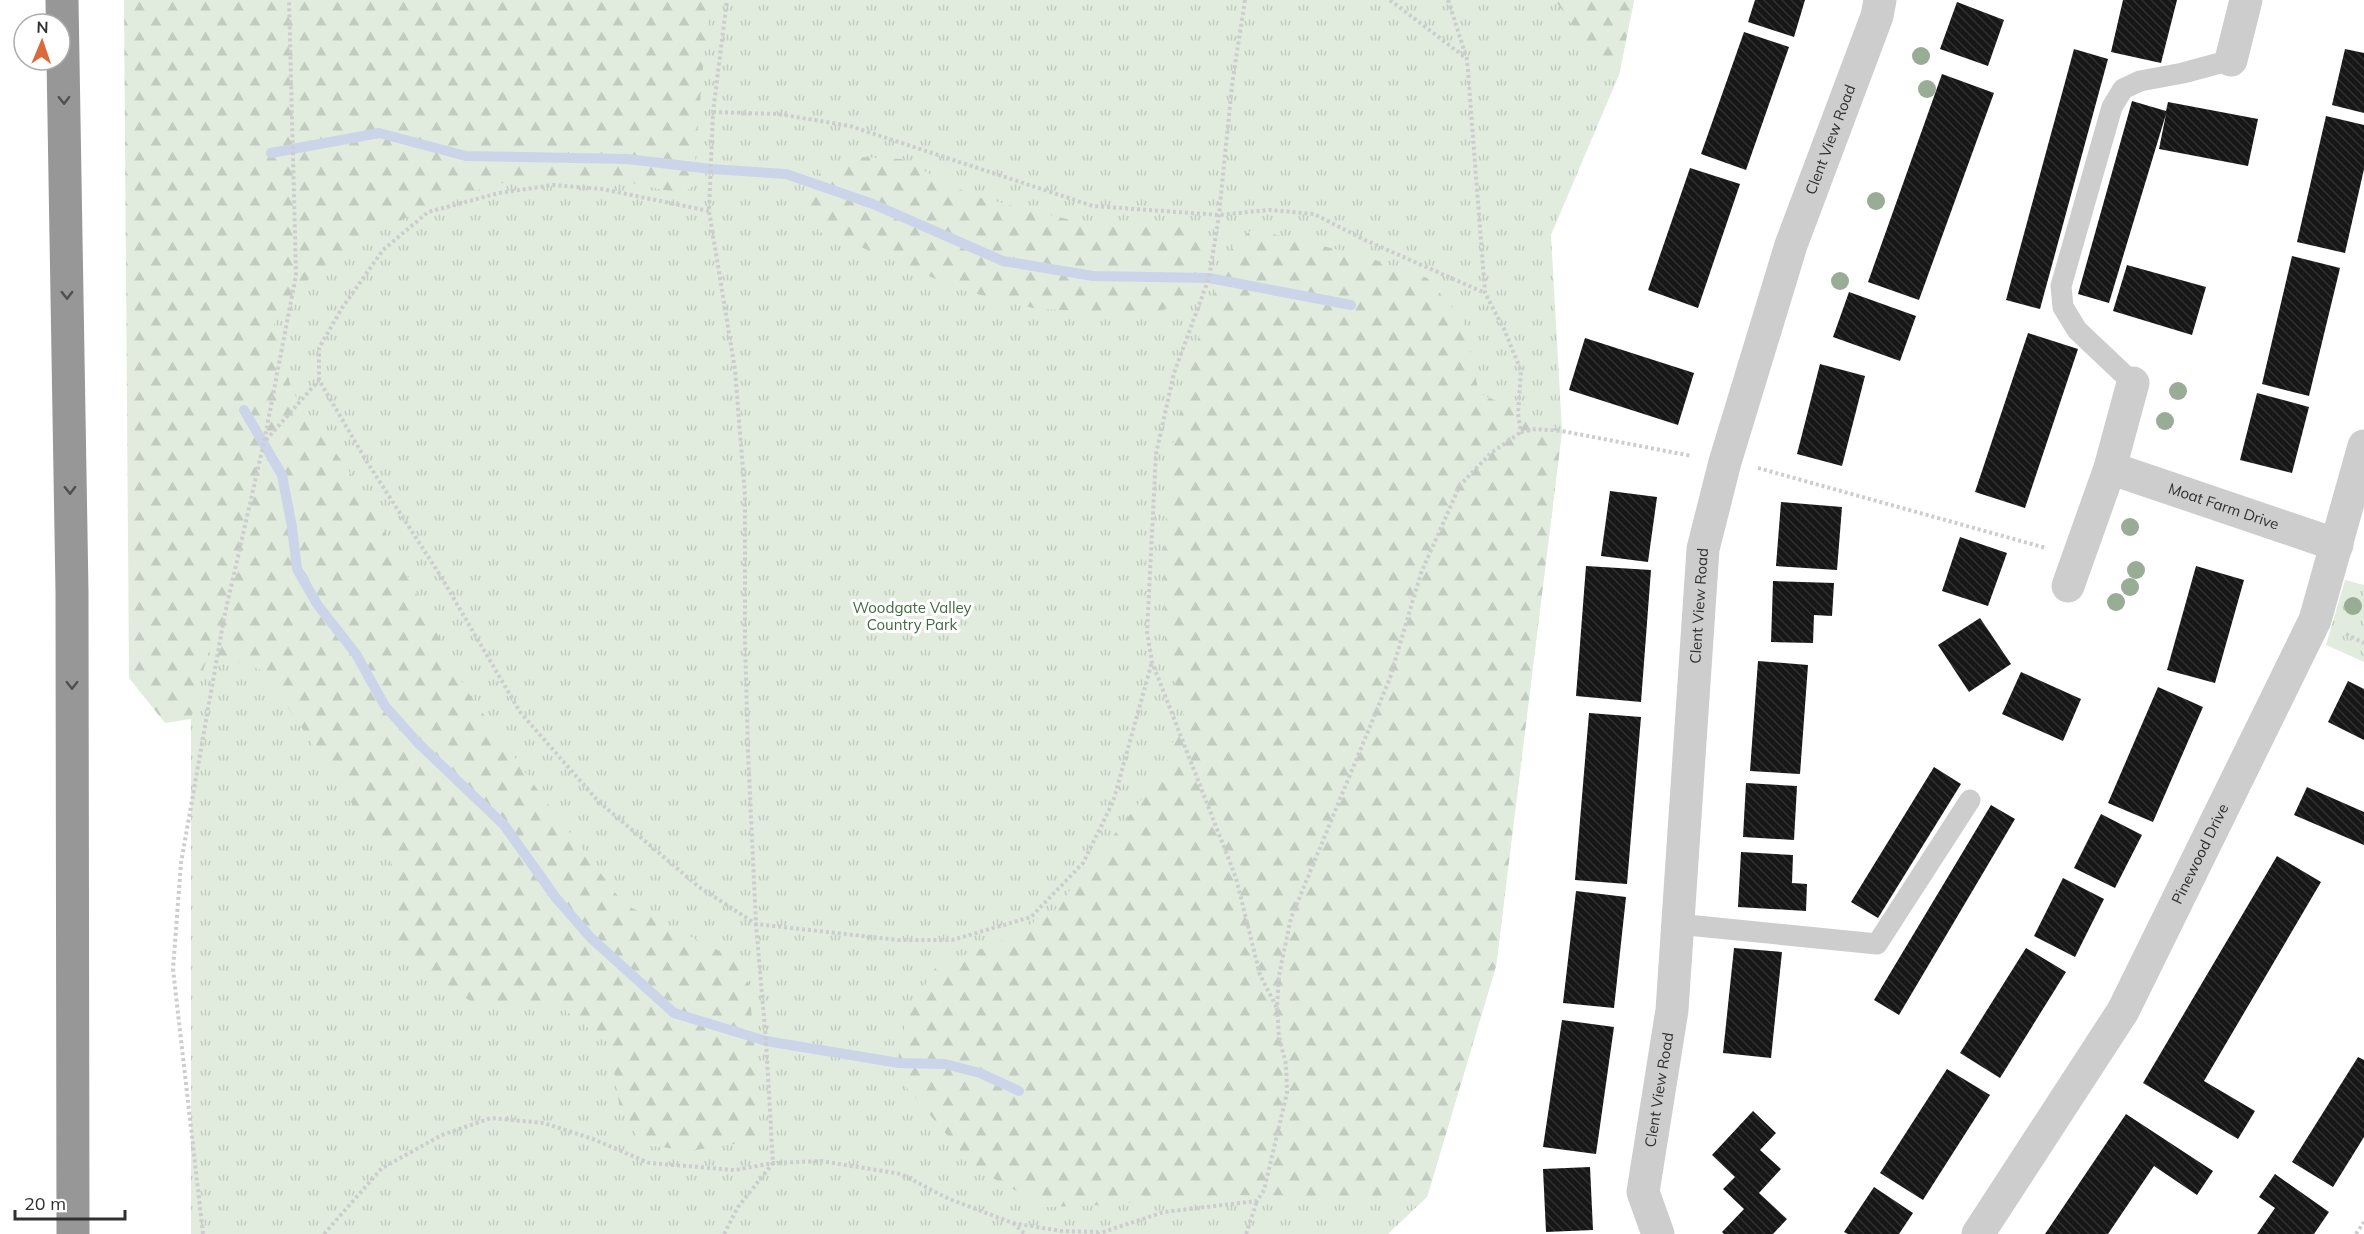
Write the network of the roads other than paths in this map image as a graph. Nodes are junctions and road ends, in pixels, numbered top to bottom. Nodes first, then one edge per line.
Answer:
1 (62, 0) edge
2 (1880, 0) edge
3 (2246, 0) edge
4 (2231, 60) joint
5 (2133, 383) joint
6 (2364, 446) edge
7 (2110, 468) junction
8 (2337, 545) junction
9 (2074, 572) road end
10 (1970, 800) dead end
11 (1677, 924) junction
12 (73, 1234) edge
13 (1658, 1234) edge
14 (1978, 1234) edge

1 -> 12 highway
2 - 11 street, Clent View Road
3 - 4 street
4 - 5 lane
5 - 7 street
6 - 8 street, Pinewood Drive
7 - 8 street, Moat Farm Drive
7 - 9 street
8 - 14 street, Pinewood Drive
10 - 11 lane
11 - 13 street, Clent View Road

